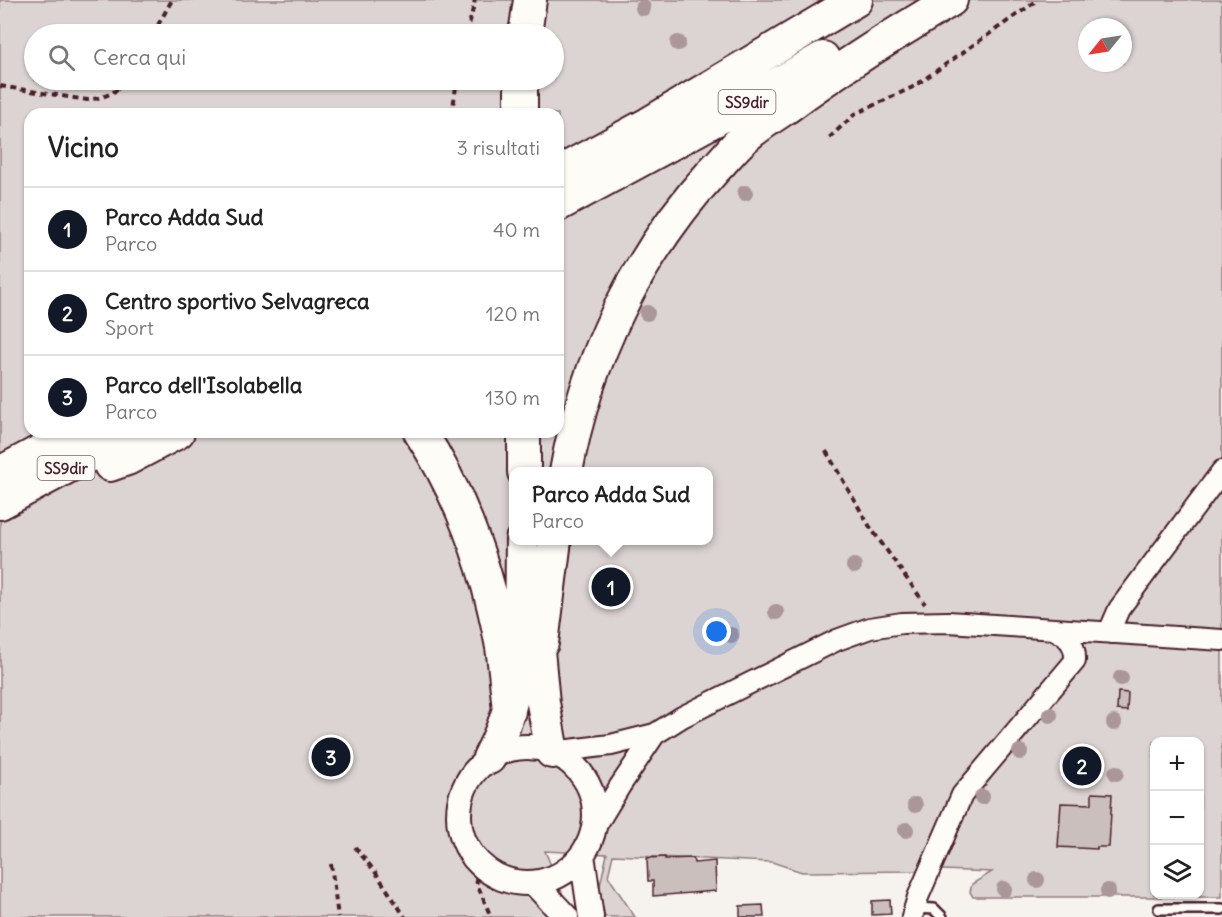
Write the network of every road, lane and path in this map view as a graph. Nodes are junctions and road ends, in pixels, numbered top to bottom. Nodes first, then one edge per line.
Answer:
1 (172, 0) edge
2 (476, 0) edge
3 (530, 0) edge
4 (822, 0) edge
5 (856, 0) edge
6 (918, 0) edge
7 (951, 0) edge
8 (1038, 0) edge
9 (159, 24) edge
10 (470, 24) edge
11 (526, 24) edge
12 (0, 86) edge
13 (24, 90) edge
14 (25, 90) edge
15 (118, 90) edge
16 (456, 90) edge
17 (521, 90) edge
18 (683, 103) junction
19 (453, 108) edge
20 (521, 108) edge
21 (829, 138) dead end
22 (564, 185) edge
23 (564, 185) edge
24 (65, 438) edge
25 (122, 438) edge
26 (167, 438) edge
27 (424, 438) edge
28 (524, 438) edge
29 (826, 451) dead end
30 (524, 467) edge
31 (567, 467) edge
32 (1222, 471) edge
33 (0, 473) edge
34 (53, 474) junction
35 (0, 503) edge
36 (522, 545) edge
37 (528, 545) edge
38 (554, 545) edge
39 (937, 622) junction
40 (1053, 629) junction
41 (1112, 633) junction
42 (1222, 640) edge
43 (541, 674) junction
44 (509, 711) junction
45 (656, 734) junction
46 (552, 752) junction
47 (489, 758) junction
48 (594, 829) junction
49 (355, 847) dead end
50 (582, 855) junction
51 (473, 857) junction
52 (331, 864) dead end
53 (534, 883) junction
54 (915, 907) edge
55 (1159, 909) dead end
56 (1222, 909) edge
57 (338, 917) edge
58 (405, 917) edge
59 (491, 917) edge
60 (566, 917) edge
61 (591, 917) edge
62 (942, 917) edge

1 - 9 path
2 - 10 path
3 - 11 highway
4 - 18 highway
5 - 18 highway, SS9dir
6 - 23 highway, SS9dir
7 - 31 highway
8 - 21 path
12 - 13 path
14 - 15 path
16 - 19 path
17 - 20 highway
18 - 22 highway, SS9dir
24 - 33 highway, SS9dir
25 - 34 highway, SS9dir
26 - 34 highway
27 - 44 highway
28 - 30 highway
29 - 39 path
32 - 41 street
34 - 35 highway, SS9dir
36 - 44 highway
37 - 43 highway
38 - 43 highway
39 - 40 street
39 - 45 street
40 - 41 street
40 - 54 street
41 - 42 street
43 - 46 highway
44 - 47 highway
45 - 46 street
45 - 48 street
46 - 47 street
46 - 48 street
47 - 51 street
48 - 50 street
49 - 58 path
50 - 53 street
50 - 61 street
51 - 53 street
51 - 59 path
52 - 57 path
53 - 60 street
54 - 62 lane
55 - 56 lane

